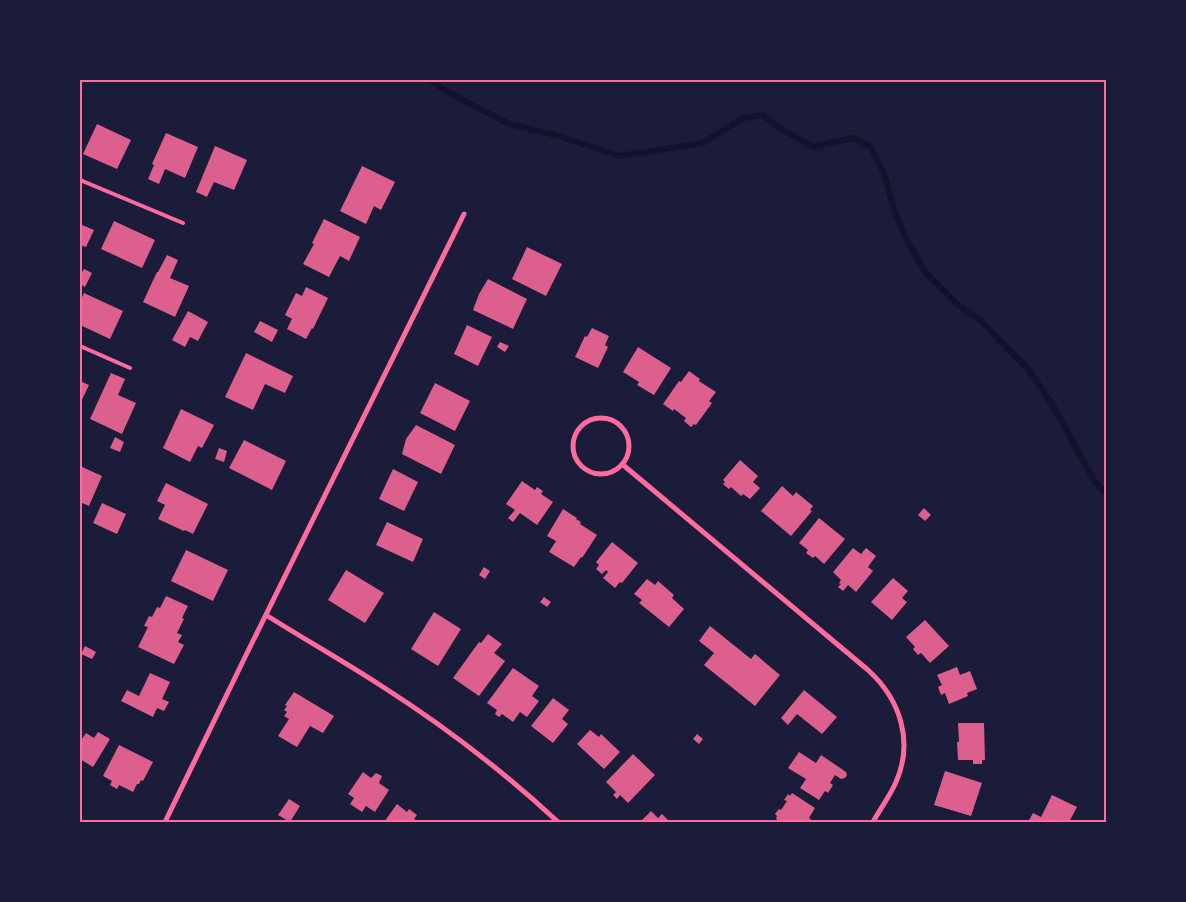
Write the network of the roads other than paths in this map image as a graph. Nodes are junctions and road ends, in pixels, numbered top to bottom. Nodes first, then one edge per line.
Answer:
1 (80, 180) edge
2 (464, 214) dead end
3 (182, 223) dead end
4 (80, 346) edge
5 (130, 368) dead end
6 (622, 464) junction
7 (266, 615) junction
8 (165, 822) edge
9 (558, 822) edge
10 (872, 822) edge

1 - 3 lane
2 - 7 street
4 - 5 lane
6 - 6 street
6 - 10 street
7 - 8 street
7 - 9 street

